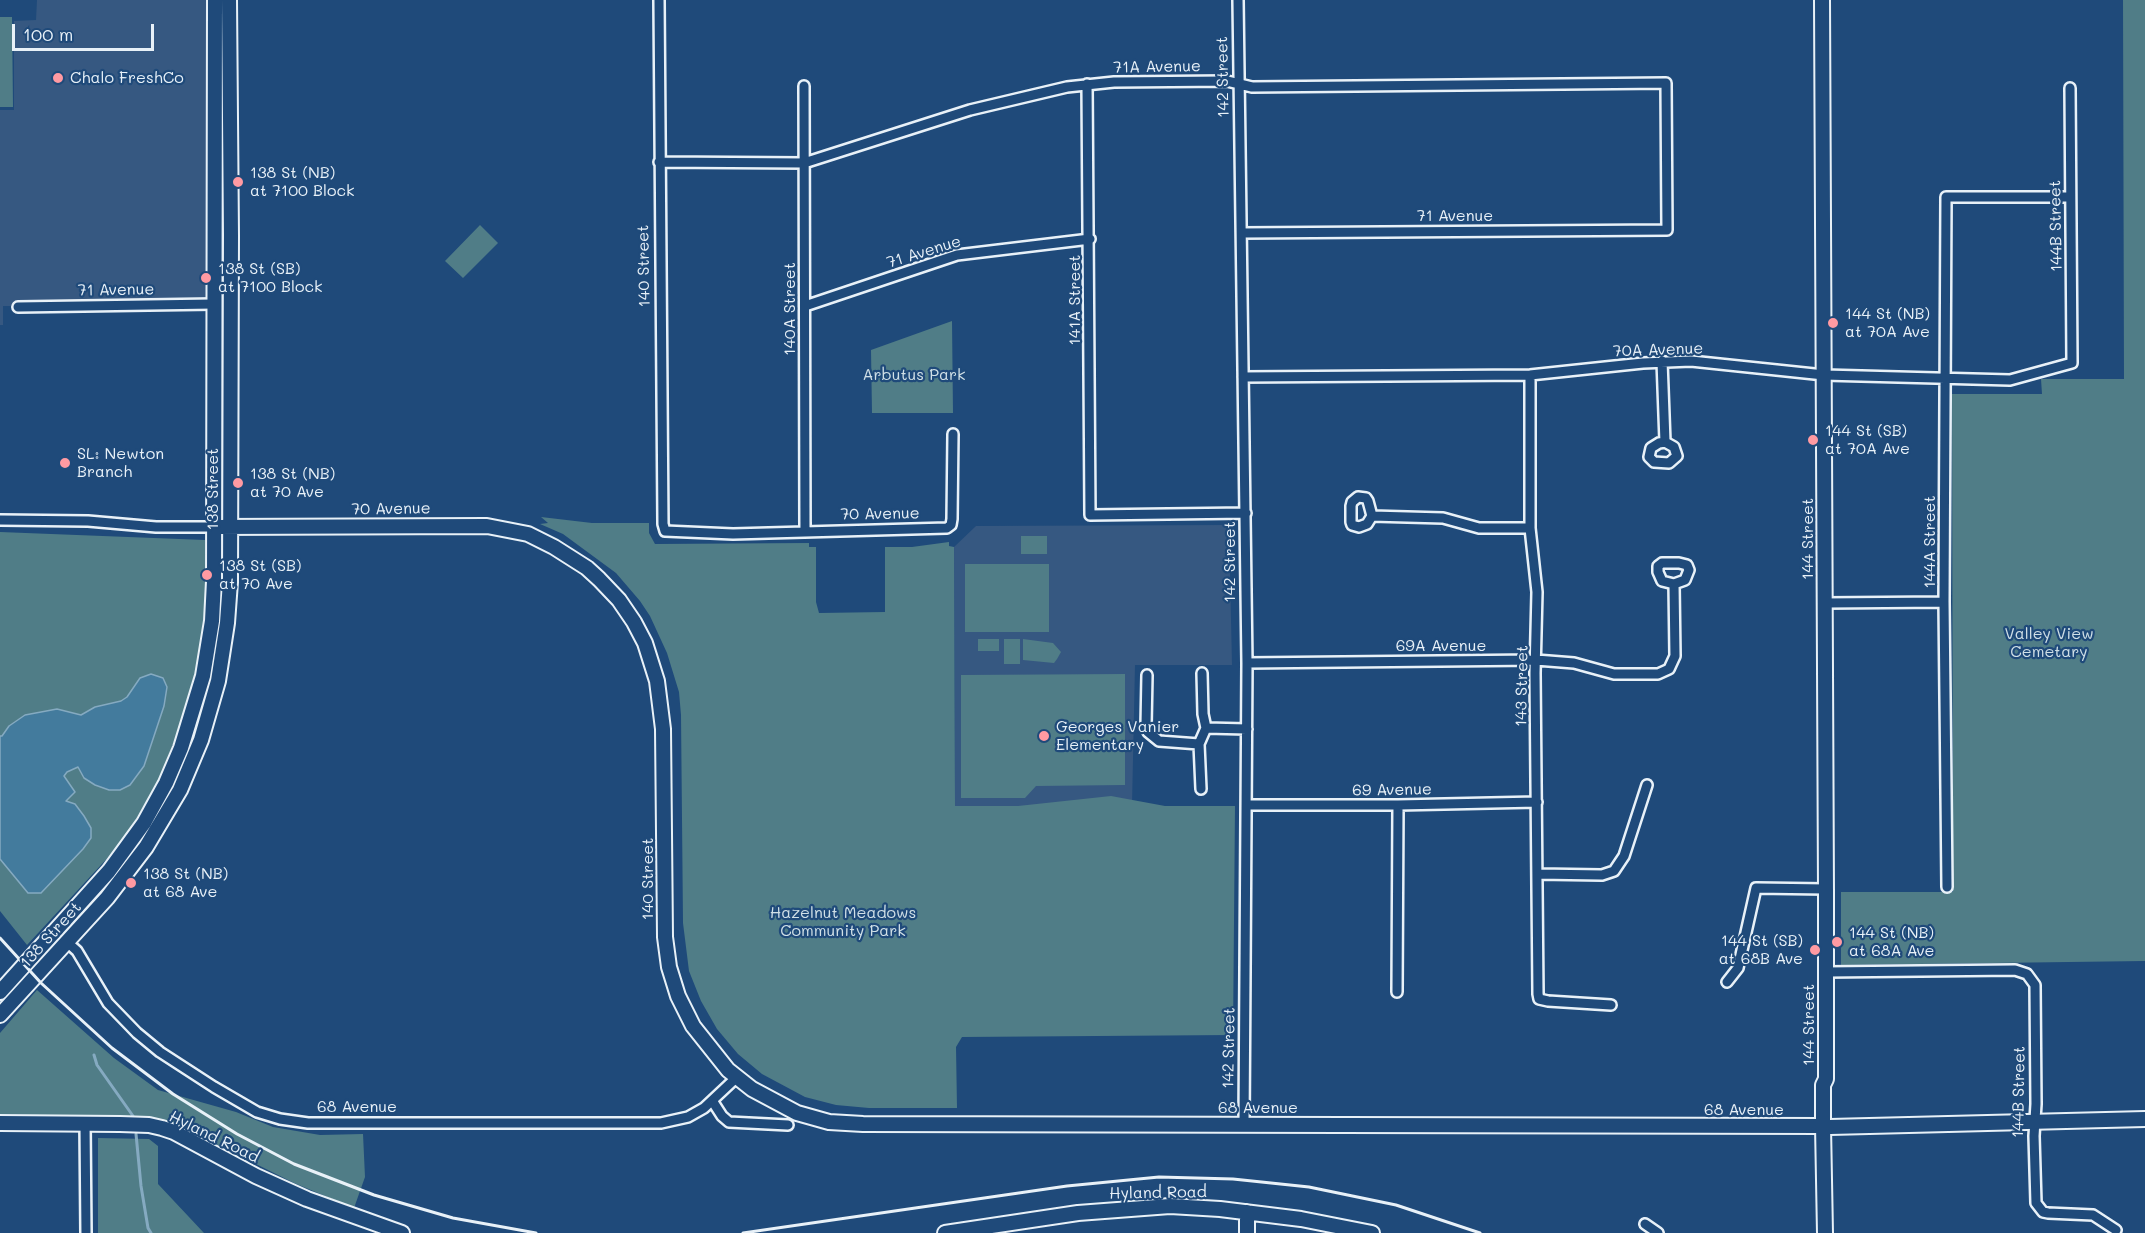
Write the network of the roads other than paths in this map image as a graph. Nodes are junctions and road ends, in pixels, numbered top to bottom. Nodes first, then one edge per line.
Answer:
1 (215, 0) edge
2 (229, 0) edge
3 (659, 0) edge
4 (1238, 0) edge
5 (1822, 0) edge
6 (1088, 84) junction
7 (1240, 85) junction
8 (804, 86) dead end
9 (2070, 88) dead end
10 (659, 162) junction
11 (804, 163) junction
12 (2070, 196) junction
13 (1667, 230) joint
14 (1242, 233) junction
15 (1090, 238) junction
16 (214, 304) junction
17 (805, 306) junction
18 (18, 307) dead end
19 (1662, 361) junction
20 (2072, 363) joint
21 (1530, 375) junction
22 (1824, 375) junction
23 (1243, 377) junction
24 (1946, 378) junction
25 (953, 434) dead end
26 (1665, 442) dead end
27 (1246, 513) junction
28 (1372, 516) dead end
29 (0, 520) edge
30 (214, 527) junction
31 (230, 527) junction
32 (1530, 528) junction
33 (665, 531) joint
34 (805, 532) junction
35 (1674, 584) dead end
36 (1944, 602) junction
37 (1825, 603) junction
38 (651, 660) joint
39 (1536, 660) junction
40 (1247, 663) junction
41 (1202, 673) dead end
42 (1147, 675) dead end
43 (1206, 728) junction
44 (1247, 729) junction
45 (1199, 744) junction
46 (1647, 785) dead end
47 (1201, 789) dead end
48 (1537, 802) junction
49 (1247, 805) junction
50 (1398, 805) junction
51 (1538, 874) junction
52 (1947, 887) dead end
53 (1826, 888) junction
54 (68, 942) junction
55 (1826, 972) junction
56 (1727, 982) dead end
57 (0, 992) edge
58 (1397, 992) dead end
59 (1611, 1005) dead end
60 (0, 1015) edge
61 (736, 1078) junction
62 (713, 1102) junction
63 (2145, 1119) edge
64 (2034, 1122) junction
65 (0, 1123) edge
66 (85, 1123) junction
67 (788, 1125) dead end
68 (1244, 1125) junction
69 (1826, 1127) junction
70 (1247, 1212) junction
71 (1645, 1224) dead end
72 (2116, 1230) dead end
73 (86, 1233) edge
74 (402, 1233) edge
75 (945, 1233) edge
76 (1247, 1233) edge
77 (1372, 1233) edge
78 (1658, 1233) edge
79 (1826, 1233) edge

1 - 16 main road, 138 Street
2 - 31 main road, 138 Street
3 - 10 street, 140 Street
4 - 7 street, 142 Street
5 - 22 main road, 144 Street
6 - 7 street, 71A Avenue
6 - 11 street, 71A Avenue
6 - 15 street, 141A Street
7 - 13 street, 71A Avenue
7 - 14 street, 142 Street
8 - 11 street, 140A Street
9 - 12 street, 144B Street
10 - 11 street, 71A Avenue
10 - 33 street, 140 Street
11 - 17 street, 140A Street
12 - 20 street, 144B Street
12 - 24 street, 144A Street
13 - 14 street, 71 Avenue
14 - 23 street, 142 Street
15 - 17 street, 71 Avenue
15 - 27 street, 141A Street
16 - 18 street, 71 Avenue
16 - 30 main road, 138 Street
17 - 34 street, 140A Street
19 - 21 street, 70A Avenue
19 - 22 street, 70A Avenue
19 - 26 street
20 - 24 street, 70A Avenue
21 - 23 street, 70A Avenue
21 - 32 street, 143 Street
22 - 24 street, 70A Avenue
22 - 37 main road, 144 Street
23 - 27 street, 142 Street
24 - 36 street, 144A Street
25 - 34 street, 70 Avenue
27 - 40 street, 142 Street
28 - 32 street
29 - 30 street, 70 Avenue
30 - 31 main road, 70 Avenue
30 - 57 main road, 138 Street
31 - 38 main road, 70 Avenue
31 - 54 main road, 138 Street
32 - 39 street, 143 Street
33 - 34 street, 70 Avenue
35 - 39 street, 69A Avenue
36 - 37 street
36 - 52 street, 144A Street
37 - 53 main road, 144 Street
38 - 61 main road, 140 Street
39 - 40 street, 69A Avenue
39 - 48 street, 143 Street
40 - 44 street, 142 Street
41 - 43 street
42 - 45 street
43 - 44 street
43 - 45 street
44 - 49 street, 142 Street
45 - 47 street
46 - 51 street
48 - 50 street, 69 Avenue
48 - 51 street, 143 Street
49 - 50 street, 69 Avenue
49 - 68 street, 142 Street
50 - 58 street
51 - 59 street, 143 Street
53 - 55 main road, 144 Street
53 - 56 street
54 - 60 main road, 138 Street
54 - 62 street, 68 Avenue
55 - 64 street, 144B Street
55 - 69 main road, 144 Street
61 - 62 street, 68 Avenue
61 - 68 main road, 68 Avenue
62 - 67 street
63 - 64 main road, 68 Avenue
64 - 69 main road, 68 Avenue
64 - 72 street, 144B Street
65 - 66 main road, Hyland Road
66 - 73 street
66 - 74 main road, Hyland Road
68 - 69 main road, 68 Avenue
69 - 79 main road, 144 Street
70 - 75 main road, Hyland Road
70 - 76 main road
70 - 77 main road, Hyland Road
71 - 78 street

